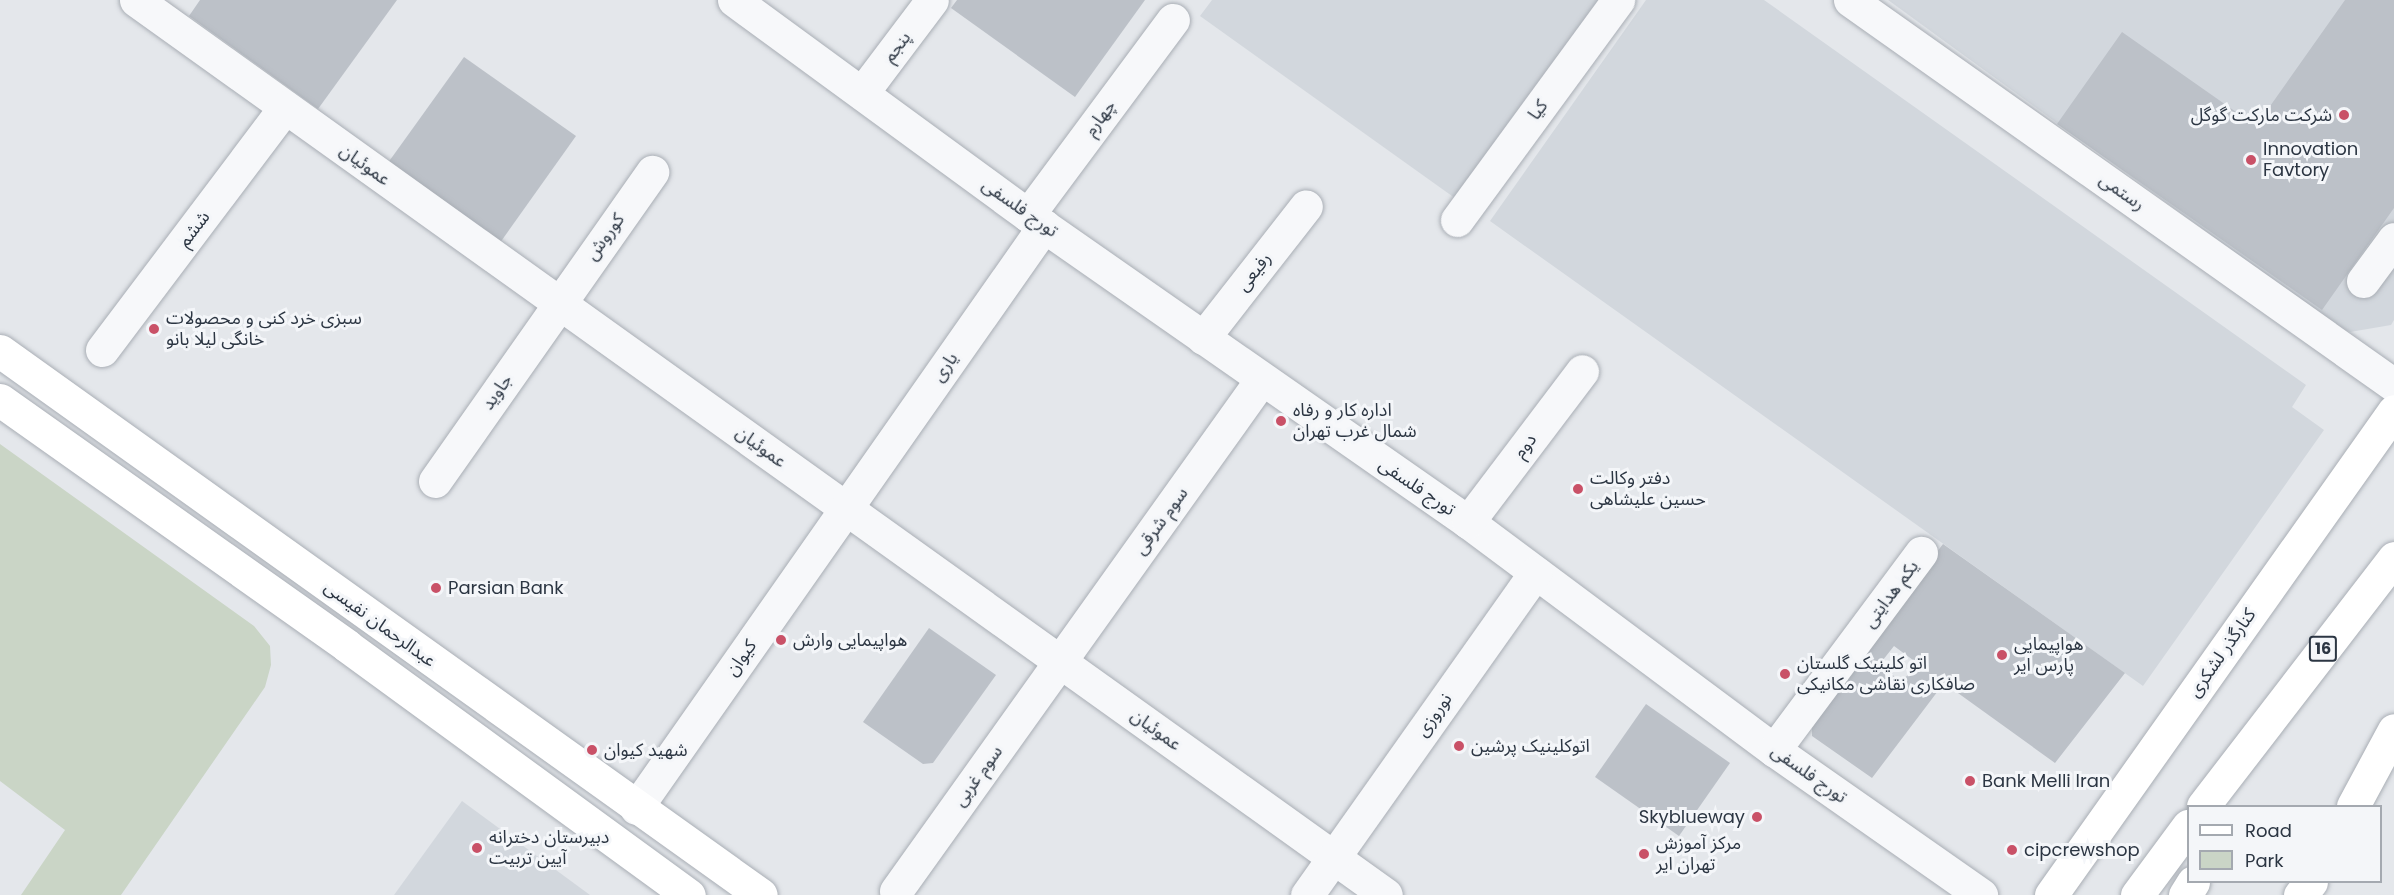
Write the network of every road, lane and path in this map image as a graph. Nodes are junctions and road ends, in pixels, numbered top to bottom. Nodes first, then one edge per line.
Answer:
1 (136, 0) edge
2 (734, 0) edge
3 (932, 0) edge
4 (1618, 0) edge
5 (1850, 0) edge
6 (1173, 20) dead end
7 (862, 93) junction
8 (285, 107) junction
9 (652, 172) dead end
10 (1306, 206) dead end
11 (1036, 220) junction
12 (1457, 220) dead end
13 (2394, 239) edge
14 (2363, 281) dead end
15 (558, 302) junction
16 (1203, 338) junction
17 (102, 350) dead end
18 (0, 351) edge
19 (1582, 371) dead end
20 (1261, 381) junction
21 (2394, 385) edge
22 (0, 400) edge
23 (2394, 411) edge
24 (435, 481) dead end
25 (845, 508) junction
26 (1468, 522) junction
27 (1921, 554) dead end
28 (2394, 558) edge
29 (1535, 573) junction
30 (1060, 662) junction
31 (2394, 730) edge
32 (2252, 741) junction
33 (1774, 750) junction
34 (2204, 805) edge
35 (2228, 805) edge
36 (2354, 805) edge
37 (636, 808) junction
38 (2187, 827) edge
39 (1334, 858) junction
40 (2311, 883) edge
41 (896, 891) dead end
42 (689, 895) edge
43 (760, 895) edge
44 (1307, 895) edge
45 (1386, 895) edge
46 (1981, 895) edge
47 (2051, 895) edge
48 (2137, 895) edge
49 (2300, 895) edge

1 - 8 street, عموئیان
2 - 7 street, تورج فلسفی
3 - 7 street, پنجم
4 - 12 street, کیا
5 - 21 street, رستمی
6 - 11 street, چهارم
7 - 11 street, تورج فلسفی
8 - 15 street, عموئیان
8 - 17 street, ششم
9 - 15 street, کوروش
10 - 16 street, رفیعی
11 - 16 street, تورج فلسفی
11 - 25 street, یاری
13 - 14 street
15 - 24 street, جاوید
15 - 25 street, عموئیان
16 - 20 street, تورج فلسفی
18 - 37 main road, عبدالرحمان نفیسی
19 - 26 street, دوم
20 - 26 street, تورج فلسفی
20 - 30 street, سوم شرقی
22 - 42 main road, عبدالرحمان نفیسی
23 - 47 main road, کنارگذر لشکری
25 - 30 street, عموئیان
25 - 37 street, کیوان
26 - 29 street, تورج فلسفی
27 - 33 street, یکم هدایتی
28 - 32 main road, 16
29 - 33 street, تورج فلسفی
29 - 39 street, نوروزی
30 - 39 street, عموئیان
30 - 41 street, سوم غربی
31 - 36 main road
32 - 34 main road, 16
32 - 35 main road
33 - 46 street, تورج فلسفی
37 - 43 main road, عبدالرحمان نفیسی
38 - 48 main road
39 - 44 street, نوروزی
39 - 45 street, عموئیان
40 - 49 main road

